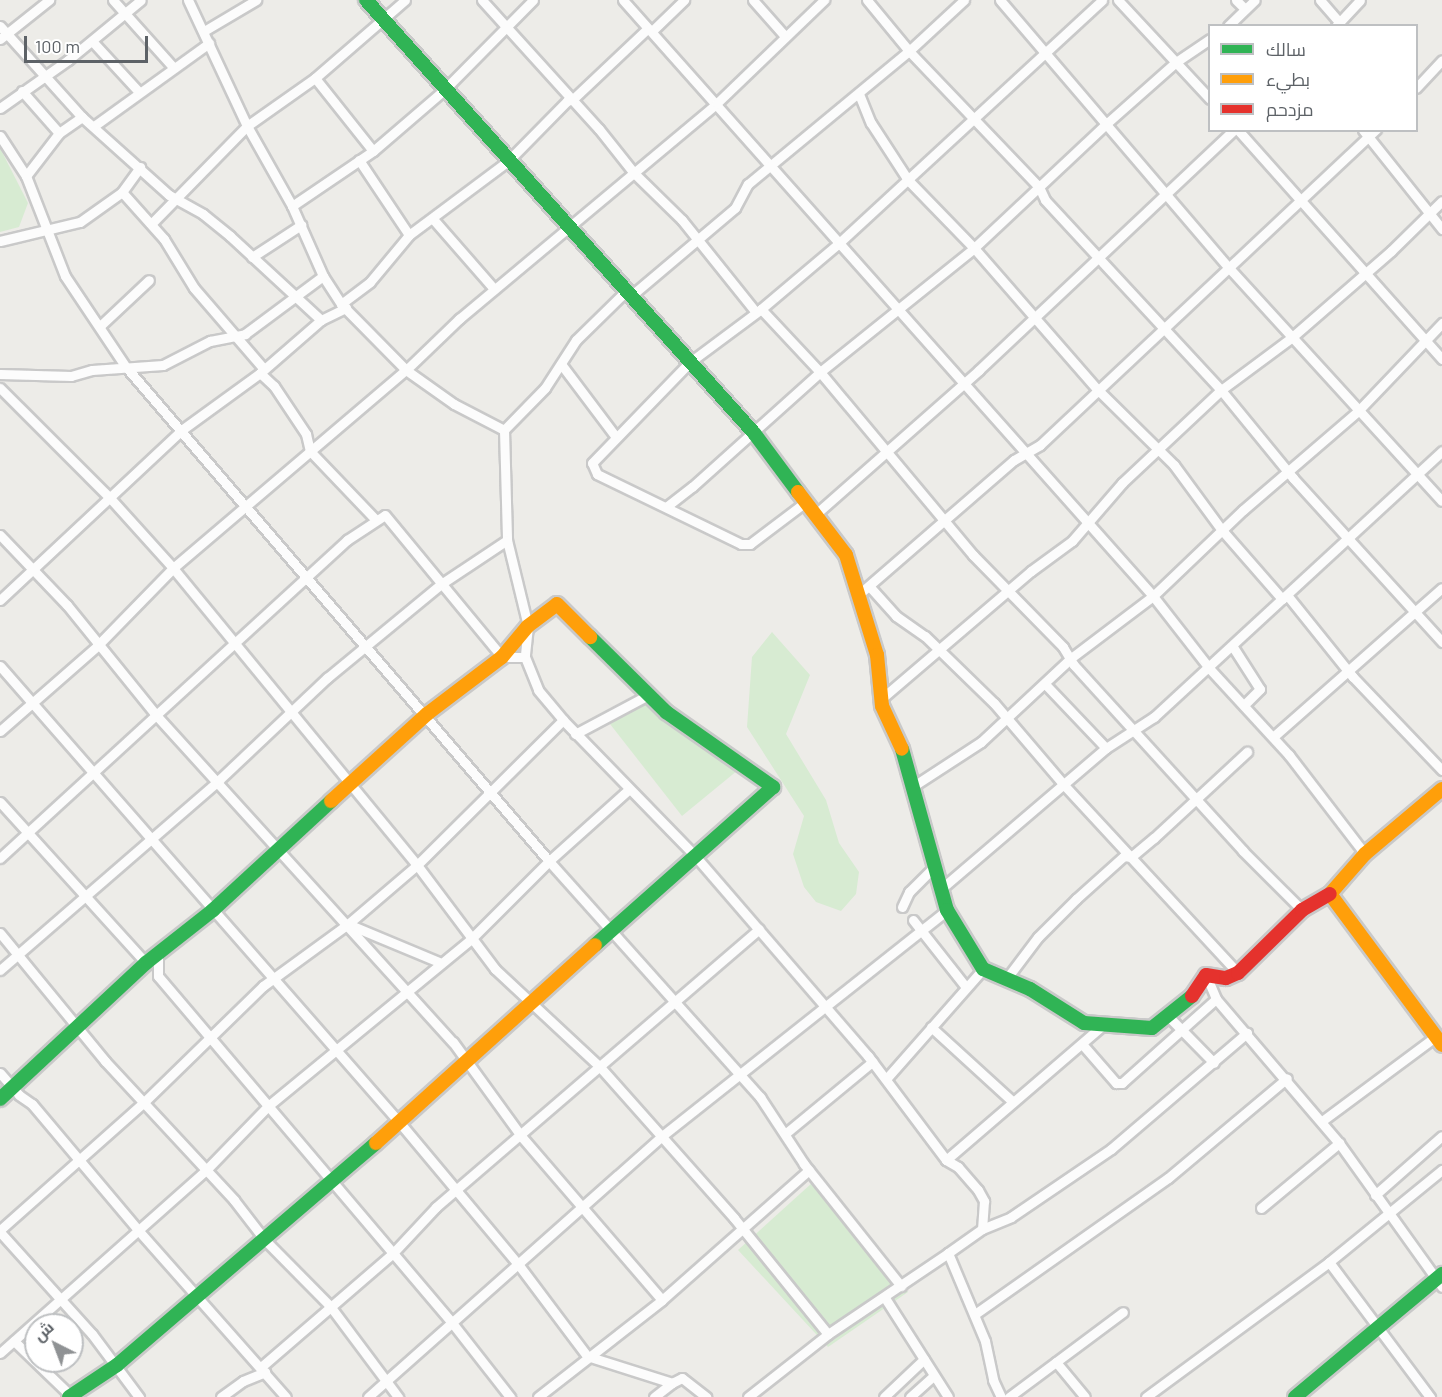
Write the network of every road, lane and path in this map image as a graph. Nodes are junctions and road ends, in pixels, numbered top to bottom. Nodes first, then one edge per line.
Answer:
1 (49, 0) edge
2 (113, 0) edge
3 (141, 0) edge
4 (188, 0) edge
5 (255, 0) edge
6 (366, 0) edge
7 (405, 0) edge
8 (482, 0) edge
9 (533, 0) edge
10 (623, 0) edge
11 (684, 0) edge
12 (753, 0) edge
13 (824, 0) edge
14 (867, 0) edge
15 (964, 0) edge
16 (1000, 0) edge
17 (1102, 0) edge
18 (1118, 0) edge
19 (1236, 0) edge
20 (1255, 0) edge
21 (1320, 0) edge
22 (1360, 0) edge
23 (1245, 9) junction
24 (126, 13) junction
25 (383, 20) junction
26 (506, 24) junction
27 (1230, 24) edge
28 (1337, 24) edge
29 (650, 29) junction
30 (204, 31) junction
31 (2, 33) edge
32 (785, 36) junction
33 (1208, 40) edge
34 (92, 41) junction
35 (209, 43) junction
36 (909, 51) junction
37 (1045, 53) junction
38 (1442, 60) edge
39 (1176, 63) junction
40 (173, 67) junction
41 (44, 77) junction
42 (315, 78) junction
43 (1418, 86) edge
44 (445, 89) junction
45 (22, 91) junction
46 (139, 92) junction
47 (858, 94) junction
48 (1208, 98) edge
49 (573, 99) junction
50 (717, 103) junction
51 (0, 108) edge
52 (82, 117) junction
53 (974, 120) junction
54 (1106, 124) junction
55 (94, 126) junction
56 (247, 126) junction
57 (1234, 132) edge
58 (1238, 132) edge
59 (59, 133) junction
60 (1365, 135) edge
61 (0, 136) edge
62 (373, 151) junction
63 (359, 160) junction
64 (508, 160) junction
65 (772, 165) junction
66 (141, 167) junction
67 (634, 173) junction
68 (26, 176) junction
69 (908, 180) junction
70 (1039, 187) junction
71 (122, 192) junction
72 (1166, 195) junction
73 (179, 199) junction
74 (1300, 201) junction
75 (1442, 201) edge
76 (292, 206) junction
77 (1429, 213) junction
78 (433, 219) junction
79 (151, 224) junction
80 (301, 225) junction
81 (568, 228) junction
82 (1442, 229) edge
83 (47, 230) junction
84 (409, 236) junction
85 (698, 240) junction
86 (0, 241) edge
87 (839, 243) junction
88 (974, 248) junction
89 (252, 257) junction
90 (1100, 259) junction
91 (1230, 269) junction
92 (1365, 273) junction
93 (323, 276) junction
94 (149, 280) dead end
95 (494, 289) junction
96 (630, 293) junction
97 (296, 298) junction
98 (344, 306) junction
99 (758, 310) junction
100 (897, 312) junction
101 (1033, 318) junction
102 (321, 320) junction
103 (1442, 323) edge
104 (100, 326) junction
105 (1163, 328) junction
106 (237, 336) junction
107 (1291, 338) junction
108 (1425, 341) junction
109 (1442, 359) edge
110 (690, 362) junction
111 (561, 364) junction
112 (126, 367) junction
113 (262, 370) junction
114 (406, 370) junction
115 (820, 372) junction
116 (0, 374) edge
117 (962, 384) junction
118 (0, 388) edge
119 (1098, 390) junction
120 (1221, 390) junction
121 (1358, 411) junction
122 (183, 429) junction
123 (504, 430) junction
124 (754, 433) junction
125 (616, 437) junction
126 (310, 451) junction
127 (1159, 451) junction
128 (1442, 451) edge
129 (884, 452) junction
130 (1027, 453) junction
131 (1287, 470) junction
132 (1418, 474) junction
133 (110, 498) junction
134 (807, 501) junction
135 (1442, 501) edge
136 (246, 506) junction
137 (666, 507) junction
138 (817, 513) junction
139 (375, 519) junction
140 (946, 520) junction
141 (1088, 525) junction
142 (1221, 529) junction
143 (0, 536) edge
144 (1350, 537) junction
145 (507, 540) junction
146 (173, 568) junction
147 (33, 569) junction
148 (306, 580) junction
149 (441, 584) junction
150 (1442, 588) edge
151 (864, 591) junction
152 (1009, 592) junction
153 (1153, 596) junction
154 (1284, 597) junction
155 (0, 600) edge
156 (1414, 611) junction
157 (528, 626) junction
158 (1442, 642) edge
159 (236, 644) junction
160 (368, 644) junction
161 (97, 646) junction
162 (1233, 647) junction
163 (941, 652) junction
164 (502, 657) junction
165 (525, 657) junction
166 (1071, 658) junction
167 (0, 666) edge
168 (1209, 668) junction
169 (1348, 670) junction
170 (1046, 685) junction
171 (648, 695) junction
172 (881, 699) junction
173 (30, 702) junction
174 (1244, 705) junction
175 (290, 711) junction
176 (427, 714) junction
177 (156, 716) junction
178 (1006, 718) junction
179 (563, 720) junction
180 (0, 731) edge
181 (1135, 732) junction
182 (575, 734) junction
183 (1273, 736) junction
184 (1106, 748) junction
185 (1247, 752) dead end
186 (1442, 770) edge
187 (92, 774) junction
188 (219, 780) junction
189 (1064, 784) junction
190 (348, 785) junction
191 (915, 785) junction
192 (1442, 789) edge
193 (627, 790) junction
194 (492, 791) junction
195 (1197, 800) junction
196 (0, 802) edge
197 (27, 832) junction
198 (150, 840) junction
199 (280, 848) junction
200 (1365, 854) junction
201 (1131, 857) junction
202 (0, 858) edge
203 (697, 858) junction
204 (549, 861) junction
205 (417, 865) junction
206 (936, 865) junction
207 (942, 888) junction
208 (1330, 894) junction
209 (83, 895) junction
210 (902, 907) dead end
211 (213, 910) junction
212 (947, 910) junction
213 (1302, 910) junction
214 (913, 920) dead end
215 (348, 924) junction
216 (759, 929) junction
217 (613, 930) junction
218 (921, 930) junction
219 (0, 933) edge
220 (471, 939) junction
221 (18, 953) junction
222 (158, 956) junction
223 (439, 962) junction
224 (146, 963) junction
225 (982, 969) junction
226 (0, 970) edge
227 (1238, 973) junction
228 (1206, 975) junction
229 (1007, 978) junction
230 (274, 980) junction
231 (966, 987) junction
232 (407, 992) junction
233 (674, 999) junction
234 (1216, 999) junction
235 (534, 1002) junction
236 (826, 1008) junction
237 (1169, 1017) junction
238 (1103, 1025) junction
239 (78, 1026) junction
240 (932, 1027) junction
241 (1182, 1031) junction
242 (1247, 1033) junction
243 (212, 1039) junction
244 (1439, 1041) edge
245 (1082, 1044) junction
246 (337, 1051) junction
247 (465, 1060) junction
248 (872, 1062) junction
249 (1214, 1063) junction
250 (600, 1067) junction
251 (0, 1073) edge
252 (738, 1074) junction
253 (1287, 1078) junction
254 (885, 1079) junction
255 (12, 1088) junction
256 (0, 1098) edge
257 (1013, 1102) junction
258 (143, 1103) junction
259 (268, 1106) junction
260 (1322, 1121) junction
261 (400, 1123) junction
262 (786, 1133) junction
263 (520, 1136) junction
264 (662, 1136) junction
265 (1442, 1136) edge
266 (1339, 1143) junction
267 (946, 1160) junction
268 (79, 1162) junction
269 (206, 1170) junction
270 (809, 1170) junction
271 (1442, 1170) edge
272 (332, 1181) junction
273 (457, 1192) junction
274 (1375, 1195) junction
275 (582, 1206) junction
276 (1261, 1208) dead end
277 (1388, 1215) junction
278 (982, 1229) junction
279 (138, 1230) junction
280 (744, 1230) junction
281 (0, 1231) edge
282 (264, 1239) junction
283 (393, 1253) junction
284 (948, 1253) junction
285 (1329, 1262) junction
286 (518, 1264) junction
287 (1440, 1280) edge
288 (901, 1286) junction
289 (198, 1296) junction
290 (885, 1298) junction
291 (62, 1300) junction
292 (662, 1300) junction
293 (330, 1306) junction
294 (1123, 1311) dead end
295 (975, 1314) junction
296 (453, 1323) junction
297 (1379, 1329) junction
298 (828, 1334) junction
299 (14, 1341) junction
300 (0, 1353) edge
301 (587, 1356) junction
302 (924, 1359) junction
303 (1056, 1362) junction
304 (117, 1365) junction
305 (263, 1370) junction
306 (933, 1376) junction
307 (385, 1381) junction
308 (672, 1383) junction
309 (70, 1396) edge
310 (1427, 1396) edge
311 (139, 1397) edge
312 (221, 1397) edge
313 (286, 1397) edge
314 (368, 1397) edge
315 (398, 1397) edge
316 (510, 1397) edge
317 (538, 1397) edge
318 (654, 1397) edge
319 (706, 1397) edge
320 (748, 1397) edge
321 (884, 1397) edge
322 (910, 1397) edge
323 (948, 1397) edge
324 (1001, 1397) edge
325 (1009, 1397) edge
326 (1085, 1397) edge
327 (1146, 1397) edge
328 (1295, 1397) edge

1 - 31 street
2 - 24 street
3 - 24 street
4 - 30 street
5 - 30 street
6 - 25 street
7 - 25 street
8 - 26 street
9 - 26 street
10 - 29 street
11 - 29 street
12 - 32 street
13 - 32 street
14 - 36 street
15 - 36 street
16 - 37 street
17 - 37 street
18 - 39 street
19 - 23 street
20 - 23 street
21 - 28 street
22 - 28 street
23 - 27 street
24 - 34 street
24 - 40 street
25 - 42 street
25 - 44 street
26 - 44 street
26 - 49 street
29 - 49 street
29 - 50 street
30 - 35 street
31 - 41 street
32 - 50 street
33 - 39 street
34 - 41 street
34 - 46 street
35 - 40 street
35 - 56 street
36 - 47 street
36 - 53 street
37 - 53 street
37 - 54 street
38 - 43 street
39 - 48 street
39 - 54 street
40 - 46 street
41 - 45 street
41 - 52 street
42 - 56 street
42 - 62 street
44 - 62 street
44 - 64 street
45 - 51 street
45 - 59 street
46 - 55 street
47 - 65 street
47 - 69 street
49 - 64 street
49 - 67 street
50 - 65 street
50 - 67 street
52 - 55 street
52 - 59 street
53 - 69 street
53 - 70 street
54 - 70 street
54 - 72 street
55 - 66 street
56 - 73 street
56 - 76 street
57 - 72 street
58 - 74 street
59 - 68 street
60 - 74 street
60 - 77 street
61 - 68 street
62 - 63 street
63 - 76 street
63 - 84 street
64 - 78 street
64 - 81 street
65 - 85 street
65 - 87 street
66 - 71 street
66 - 73 street
67 - 81 street
67 - 85 street
68 - 83 street
69 - 87 street
69 - 88 street
70 - 88 street
70 - 90 street
71 - 79 street
71 - 83 street
72 - 90 street
72 - 91 street
73 - 79 street
73 - 89 street
74 - 91 street
74 - 92 street
75 - 77 street
76 - 80 street
77 - 82 street
77 - 92 street
78 - 84 street
78 - 95 street
79 - 106 street
80 - 89 street
80 - 93 street
81 - 95 street
81 - 96 street
83 - 86 street
83 - 104 street
84 - 98 street
85 - 96 street
85 - 99 street
87 - 99 street
87 - 100 street
88 - 100 street
88 - 101 street
89 - 97 street
90 - 101 street
90 - 105 street
91 - 105 street
91 - 107 street
92 - 107 street
92 - 108 street
93 - 97 street
93 - 98 street
94 - 104 street
95 - 114 street
96 - 110 street
96 - 111 street
97 - 102 street
97 - 106 street
98 - 102 street
98 - 114 street
99 - 110 street
99 - 115 street
100 - 115 street
100 - 117 street
101 - 117 street
101 - 119 street
102 - 113 street
103 - 108 street
104 - 112 street
105 - 119 street
105 - 120 street
106 - 112 street
106 - 113 street
107 - 120 street
107 - 121 street
108 - 109 street
108 - 121 street
110 - 124 street
110 - 125 street
111 - 123 street
111 - 125 street
112 - 116 street
112 - 122 street
113 - 122 street
113 - 126 street
114 - 123 street
114 - 126 street
115 - 124 street
115 - 129 street
117 - 129 street
117 - 130 street
118 - 133 street
119 - 127 street
119 - 130 street
120 - 127 street
120 - 131 street
121 - 131 street
121 - 132 street
122 - 133 street
122 - 136 street
123 - 145 street
124 - 134 street
124 - 137 street
125 - 137 street
126 - 136 street
126 - 139 street
127 - 141 street
127 - 142 street
128 - 132 street
129 - 138 street
129 - 140 street
130 - 140 street
130 - 141 street
131 - 142 street
131 - 144 street
132 - 135 street
132 - 144 street
133 - 146 street
133 - 147 street
134 - 137 street
134 - 138 street
136 - 146 street
136 - 148 street
138 - 151 street
139 - 148 street
139 - 149 street
140 - 151 street
140 - 152 street
141 - 152 street
141 - 153 street
142 - 153 street
142 - 154 street
143 - 147 street
144 - 154 street
144 - 156 street
145 - 149 street
145 - 157 street
146 - 159 street
146 - 161 street
147 - 155 street
147 - 161 street
148 - 159 street
148 - 160 street
149 - 160 street
149 - 164 street
150 - 156 street
151 - 163 street
151 - 172 street
152 - 163 street
152 - 166 street
153 - 166 street
153 - 168 street
154 - 162 street
154 - 169 street
156 - 158 street
156 - 169 street
157 - 164 street
157 - 165 street
157 - 171 street
159 - 175 street
159 - 177 street
160 - 175 street
160 - 176 street
161 - 173 street
161 - 177 street
162 - 168 street
162 - 174 street
163 - 172 street
163 - 178 street
164 - 165 street
164 - 176 street
165 - 179 street
166 - 170 street
166 - 181 street
167 - 173 street
168 - 174 street
168 - 181 street
169 - 183 street
169 - 186 street
170 - 178 street
170 - 184 street
171 - 182 street
171 - 203 street
172 - 191 street
173 - 180 street
173 - 187 street
174 - 183 street
175 - 188 street
175 - 190 street
176 - 190 street
176 - 194 street
177 - 187 street
177 - 188 street
178 - 189 street
178 - 191 street
179 - 182 street
179 - 194 street
181 - 184 street
181 - 195 street
182 - 193 street
183 - 200 street
184 - 189 street
185 - 195 street
187 - 197 street
187 - 198 street
188 - 198 street
188 - 199 street
189 - 201 street
189 - 207 street
190 - 199 street
190 - 205 street
191 - 206 street
192 - 200 street
193 - 203 street
193 - 204 street
194 - 204 street
194 - 205 street
195 - 201 street
195 - 213 street
196 - 197 street
197 - 202 street
197 - 209 street
198 - 209 street
198 - 211 street
199 - 211 street
199 - 215 street
200 - 208 street
201 - 227 street
201 - 229 street
203 - 216 street
203 - 217 street
204 - 217 street
204 - 220 street
205 - 215 street
205 - 220 street
206 - 207 street
206 - 210 street
207 - 212 street
208 - 213 street
208 - 244 street
209 - 221 street
209 - 224 street
211 - 222 street
211 - 230 street
212 - 218 street
212 - 225 street
213 - 227 street
214 - 218 street
215 - 223 street
215 - 230 street
215 - 232 street
216 - 233 street
216 - 236 street
217 - 233 street
217 - 235 street
218 - 231 street
218 - 236 street
219 - 221 street
220 - 223 street
220 - 235 street
221 - 226 street
221 - 239 street
222 - 224 street
222 - 243 street
223 - 232 street
224 - 239 street
225 - 229 street
225 - 231 street
227 - 228 street
228 - 234 street
228 - 237 street
229 - 238 street
230 - 243 street
230 - 246 street
231 - 240 street
232 - 246 street
232 - 247 street
233 - 250 street
233 - 252 street
234 - 241 street
234 - 242 street
235 - 247 street
235 - 250 street
236 - 248 street
236 - 252 street
237 - 238 street
237 - 241 street
238 - 245 street
239 - 255 street
239 - 258 street
240 - 254 street
240 - 257 street
241 - 245 street
241 - 249 street
242 - 249 street
242 - 253 street
243 - 258 street
243 - 259 street
244 - 260 street
245 - 257 street
246 - 259 street
246 - 261 street
247 - 261 street
247 - 263 street
248 - 254 street
248 - 262 street
249 - 278 street
250 - 263 street
250 - 264 street
251 - 255 street
252 - 262 street
252 - 264 street
253 - 260 street
253 - 295 street
254 - 267 street
255 - 256 street
255 - 268 street
257 - 267 street
258 - 268 street
258 - 269 street
259 - 269 street
259 - 272 street
260 - 266 street
261 - 272 street
261 - 273 street
262 - 270 street
263 - 273 street
263 - 275 street
264 - 275 street
264 - 280 street
265 - 274 street
266 - 274 street
266 - 276 street
267 - 278 street
268 - 279 street
268 - 281 street
269 - 279 street
269 - 282 street
270 - 280 street
270 - 288 street
271 - 277 street
272 - 282 street
272 - 283 street
273 - 283 street
273 - 286 street
274 - 277 street
275 - 286 street
275 - 292 street
277 - 285 street
277 - 287 street
278 - 284 street
279 - 289 street
279 - 291 street
280 - 292 street
280 - 298 street
281 - 291 street
282 - 289 street
282 - 293 street
283 - 293 street
283 - 296 street
284 - 288 street
284 - 295 street
285 - 297 street
285 - 327 street
286 - 296 street
286 - 301 street
287 - 297 street
288 - 290 street
289 - 304 street
289 - 305 street
290 - 298 street
290 - 302 street
291 - 299 street
291 - 304 street
292 - 301 street
293 - 305 street
293 - 307 street
294 - 303 street
295 - 324 street
296 - 307 street
296 - 316 street
297 - 310 street
297 - 328 street
298 - 320 street
299 - 300 street
299 - 309 street
301 - 308 street
301 - 317 street
302 - 306 street
302 - 321 street
303 - 325 street
303 - 326 street
304 - 309 street
304 - 311 street
305 - 312 street
305 - 313 street
306 - 322 street
306 - 323 street
307 - 314 street
307 - 315 street
308 - 318 street
308 - 319 street

